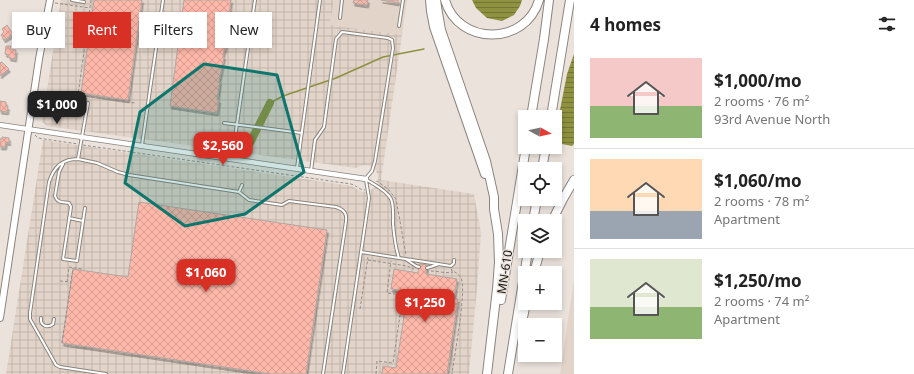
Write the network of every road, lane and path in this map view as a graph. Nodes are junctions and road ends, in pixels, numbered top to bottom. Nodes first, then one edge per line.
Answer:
1 (50, 0) edge
2 (53, 0) edge
3 (72, 0) edge
4 (91, 0) edge
5 (163, 0) edge
6 (255, 0) edge
7 (320, 0) edge
8 (342, 0) edge
9 (403, 0) edge
10 (430, 0) edge
11 (436, 0) edge
12 (445, 0) edge
13 (539, 0) edge
14 (549, 0) edge
15 (570, 0) edge
16 (84, 2) dead end
17 (90, 8) junction
18 (340, 18) dead end
19 (399, 26) dead end
20 (78, 95) junction
21 (77, 102) dead end
22 (88, 103) dead end
23 (135, 103) dead end
24 (532, 110) edge
25 (552, 110) edge
26 (224, 123) dead end
27 (237, 124) junction
28 (0, 125) edge
29 (29, 130) junction
30 (302, 133) junction
31 (82, 137) junction
32 (80, 144) junction
33 (142, 146) junction
34 (525, 154) edge
35 (78, 159) junction
36 (232, 159) junction
37 (63, 163) junction
38 (297, 169) junction
39 (311, 171) junction
40 (366, 179) junction
41 (574, 180) edge
42 (242, 185) dead end
43 (375, 185) junction
44 (368, 190) junction
45 (239, 192) junction
46 (84, 208) dead end
47 (494, 209) junction
48 (555, 214) edge
49 (69, 218) junction
50 (83, 221) junction
51 (362, 252) junction
52 (374, 254) junction
53 (392, 257) junction
54 (399, 258) junction
55 (527, 258) edge
56 (406, 259) junction
57 (367, 260) junction
58 (454, 260) dead end
59 (391, 264) junction
60 (440, 264) junction
61 (402, 265) junction
62 (452, 265) junction
63 (73, 268) junction
64 (419, 268) joint
65 (426, 268) dead end
66 (82, 269) dead end
67 (430, 271) dead end
68 (68, 272) junction
69 (72, 272) junction
70 (453, 272) junction
71 (67, 277) junction
72 (71, 277) junction
73 (60, 281) dead end
74 (67, 282) junction
75 (71, 282) junction
76 (360, 309) dead end
77 (524, 310) edge
78 (0, 318) edge
79 (41, 318) dead end
80 (54, 320) dead end
81 (62, 343) dead end
82 (509, 370) edge
83 (106, 374) edge
84 (323, 374) edge
85 (343, 374) edge
86 (376, 374) edge
87 (452, 374) edge
88 (488, 374) edge

1 - 29 street
2 - 17 path
3 - 16 lane
4 - 17 path
5 - 33 lane
6 - 27 lane
7 - 30 lane
8 - 18 lane
9 - 19 lane
10 - 47 highway
11 - 47 highway
12 - 13 highway
14 - 24 highway
15 - 25 highway
17 - 20 path
20 - 21 path
20 - 23 path
22 - 31 lane
26 - 27 lane
27 - 30 lane
27 - 36 lane
28 - 29 street
29 - 31 street
29 - 32 path
29 - 78 street
30 - 38 lane
31 - 32 lane
31 - 33 street
32 - 35 lane
32 - 44 path
33 - 36 street
34 - 88 highway, MN-610
35 - 37 lane
35 - 45 lane
36 - 38 street
37 - 49 lane
37 - 83 lane
38 - 39 street
39 - 40 street
39 - 40 lane
40 - 43 lane
40 - 44 lane
41 - 48 highway
42 - 45 lane
43 - 54 lane
43 - 56 path
44 - 51 lane
45 - 84 lane
46 - 50 lane
47 - 88 highway
49 - 50 lane
49 - 50 lane
51 - 52 lane
51 - 85 lane
52 - 53 lane
52 - 57 path
53 - 54 lane
53 - 59 path
54 - 56 lane
55 - 82 highway, MN-610
56 - 60 lane
56 - 61 path
56 - 64 lane
57 - 59 path
57 - 76 path
58 - 62 lane
59 - 61 path
59 - 86 path
60 - 62 lane
60 - 65 lane
61 - 64 path
62 - 70 path
63 - 66 path
63 - 68 path
63 - 69 path
67 - 70 path
68 - 69 path
68 - 71 path
69 - 72 path
70 - 87 path
71 - 72 path
71 - 74 path
72 - 75 path
73 - 74 path
74 - 75 path
75 - 81 path
77 - 82 highway
79 - 80 lane

